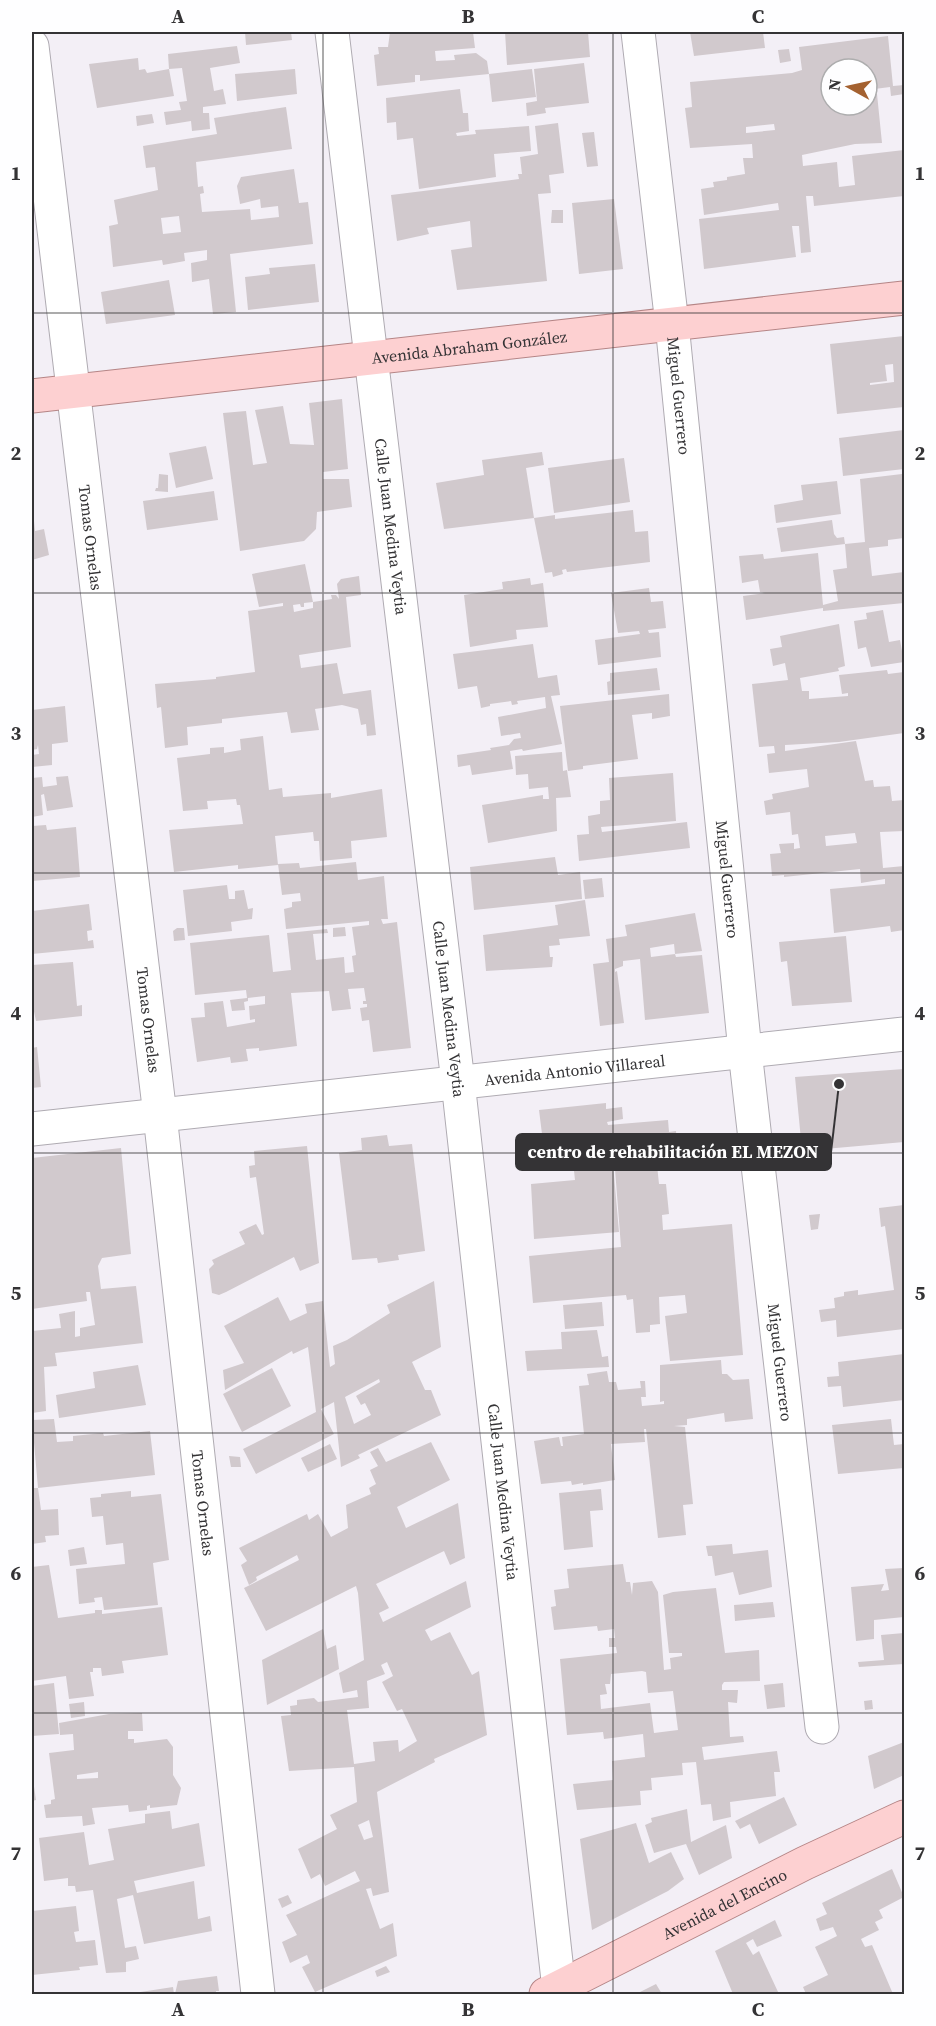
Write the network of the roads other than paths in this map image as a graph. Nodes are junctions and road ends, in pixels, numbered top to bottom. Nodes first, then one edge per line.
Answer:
1 (332, 32) edge
2 (638, 32) edge
3 (32, 46) edge
4 (904, 298) edge
5 (672, 324) junction
6 (370, 358) junction
7 (72, 391) junction
8 (32, 396) edge
9 (904, 1034) edge
10 (745, 1051) junction
11 (459, 1082) junction
12 (160, 1115) junction
13 (32, 1129) edge
14 (822, 1727) dead end
15 (904, 1817) edge
16 (552, 1992) edge
17 (258, 1995) edge

1 - 6 street, Calle Juan Medina Veytia
2 - 5 street, Miguel Guerrero
3 - 7 street, Tomas Ornelas
4 - 5 main road, Avenida Abraham González
5 - 6 main road, Avenida Abraham González
5 - 10 street, Miguel Guerrero
6 - 7 main road, Avenida Abraham González
6 - 11 street, Calle Juan Medina Veytia
7 - 8 main road, Avenida Abraham González
7 - 12 street, Tomas Ornelas
9 - 10 street, Avenida Antonio Villareal
10 - 11 street, Avenida Antonio Villareal
10 - 14 street, Miguel Guerrero
11 - 12 street, Avenida Antonio Villareal
11 - 16 street, Calle Juan Medina Veytia
12 - 13 street, Avenida Antonio Villareal
12 - 17 street, Tomas Ornelas
15 - 16 main road, Avenida del Encino

